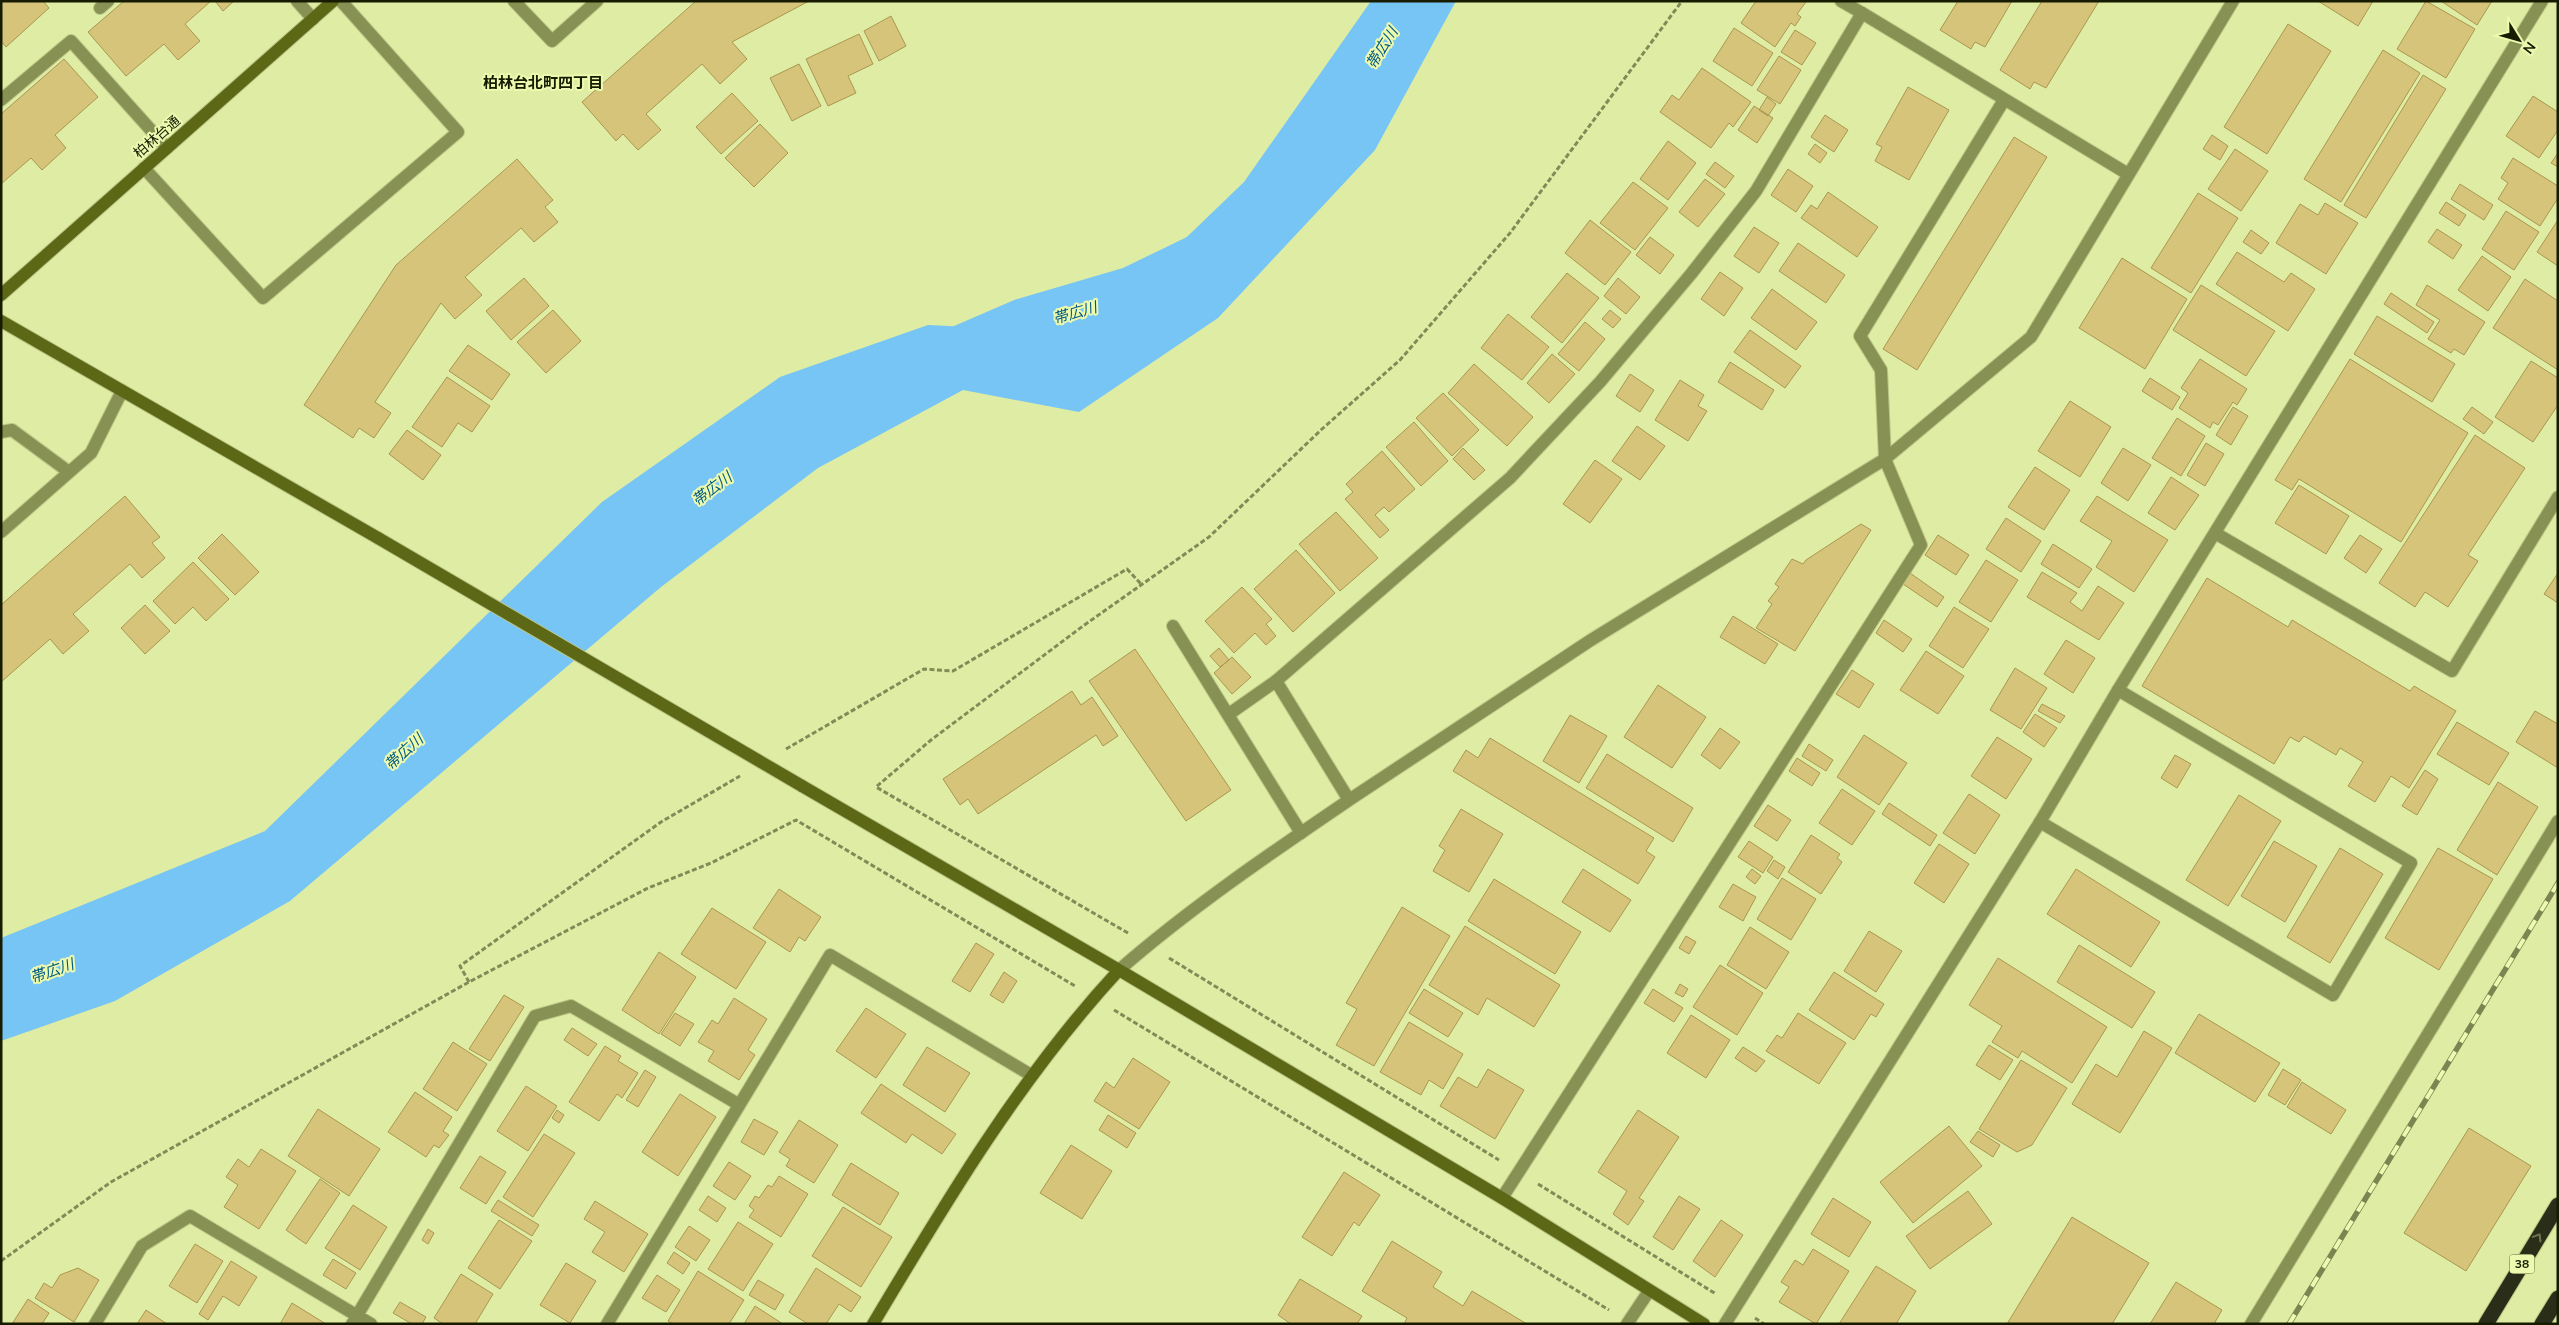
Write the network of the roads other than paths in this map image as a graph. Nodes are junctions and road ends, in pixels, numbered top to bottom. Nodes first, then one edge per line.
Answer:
1 (297, 1) edge
2 (333, 1) edge
3 (341, 1) edge
4 (514, 1) edge
5 (596, 1) edge
6 (1841, 1) edge
7 (2233, 1) edge
8 (2542, 1) edge
9 (1862, 13) junction
10 (312, 19) junction
11 (1, 100) edge
12 (2004, 100) junction
13 (167, 148) junction
14 (144, 168) junction
15 (2128, 174) junction
16 (1, 296) edge
17 (1, 321) edge
18 (122, 391) junction
19 (1, 432) edge
20 (1885, 459) junction
21 (69, 472) junction
22 (2558, 497) edge
23 (1, 532) edge
24 (2215, 532) junction
25 (1173, 626) dead end
26 (1276, 681) junction
27 (2118, 690) junction
28 (1229, 714) junction
29 (1350, 800) junction
30 (2558, 821) edge
31 (2040, 822) junction
32 (1301, 833) junction
33 (1119, 970) junction
34 (1031, 1075) junction
35 (738, 1104) junction
36 (1502, 1198) junction
37 (2558, 1205) edge
38 (1649, 1290) junction
39 (2558, 1298) edge
40 (355, 1320) edge
41 (1628, 1323) edge
42 (95, 1324) edge
43 (371, 1324) edge
44 (607, 1324) edge
45 (873, 1324) edge
46 (1704, 1324) edge
47 (1725, 1324) edge
48 (2251, 1324) edge
49 (2486, 1324) edge
50 (2542, 1324) edge

1 - 10 street
2 - 10 street, 柏林台通
3 - 14 street
4 - 5 street
6 - 9 street
7 - 15 street
8 - 24 street
9 - 12 street
9 - 26 street
10 - 13 street, 柏林台通
11 - 13 street
12 - 15 street
12 - 20 street
13 - 14 street, 柏林台通
14 - 16 street, 柏林台通
15 - 20 street
17 - 18 street
18 - 21 street
18 - 33 street, bridge
19 - 21 street
20 - 29 street
20 - 36 street
21 - 23 street
22 - 24 street
24 - 27 street
25 - 28 street
26 - 28 street
26 - 29 street
27 - 31 street
27 - 31 street
28 - 32 street
29 - 32 street
30 - 48 street
31 - 47 street
32 - 33 street
33 - 34 street
33 - 36 street
34 - 35 street
34 - 45 street
35 - 40 street
35 - 44 street
36 - 38 street
49 -> 37 highway, 38
38 - 41 street
38 - 46 street
39 - 50 highway
40 - 42 street
40 - 43 street

